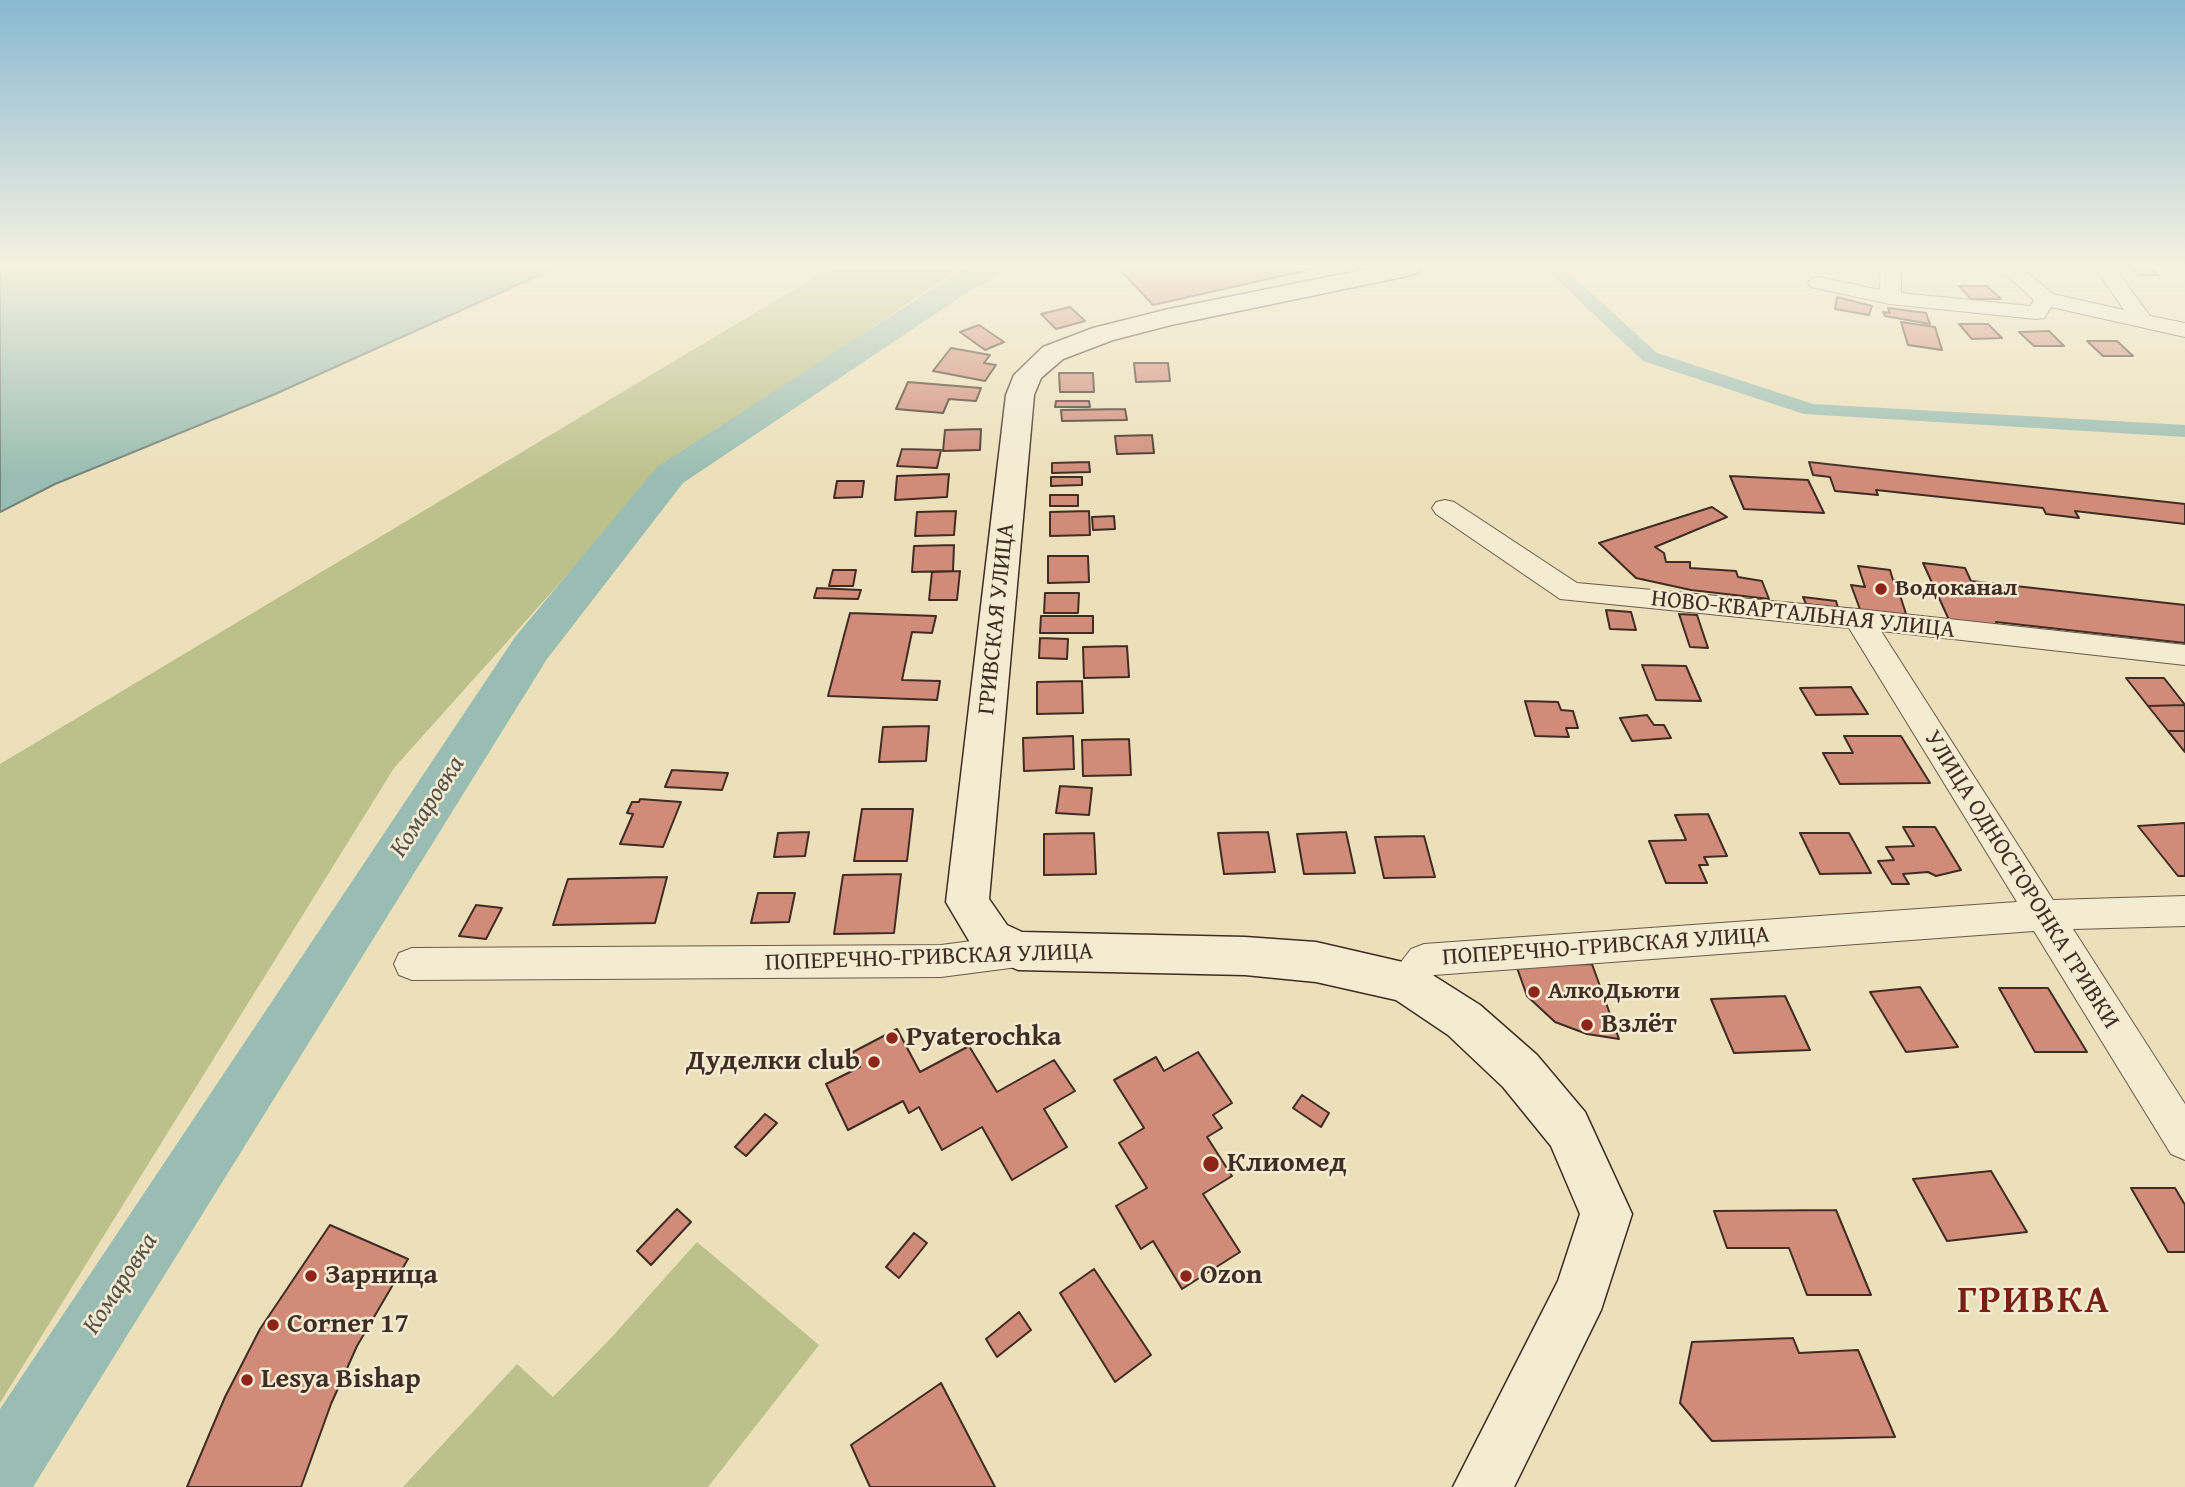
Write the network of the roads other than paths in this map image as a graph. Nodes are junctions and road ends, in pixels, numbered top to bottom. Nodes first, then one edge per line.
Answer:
1 (1093, 337) edge
2 (1445, 508) dead end
3 (1858, 619) junction
4 (2185, 655) edge
5 (2185, 911) edge
6 (2044, 915) junction
7 (1018, 951) junction
8 (412, 964) dead end
9 (1407, 983) junction
10 (2185, 1140) edge
11 (1483, 1487) edge

1 - 7 street, ГРИВСКАЯ УЛИЦА
2 - 3 street, НОВО-КВАРТАЛЬНАЯ УЛИЦА
3 - 4 street, НОВО-КВАРТАЛЬНАЯ УЛИЦА
3 - 6 street, УЛИЦА ОДНОСТОРОНКА ГРИВКИ
5 - 6 street, ПОПЕРЕЧНО-ГРИВСКАЯ УЛИЦА
6 - 9 street, ПОПЕРЕЧНО-ГРИВСКАЯ УЛИЦА
6 - 10 street, УЛИЦА ОДНОСТОРОНКА ГРИВКИ
7 - 8 street, ПОПЕРЕЧНО-ГРИВСКАЯ УЛИЦА
7 - 9 street, ПОПЕРЕЧНО-ГРИВСКАЯ УЛИЦА
9 - 11 street

